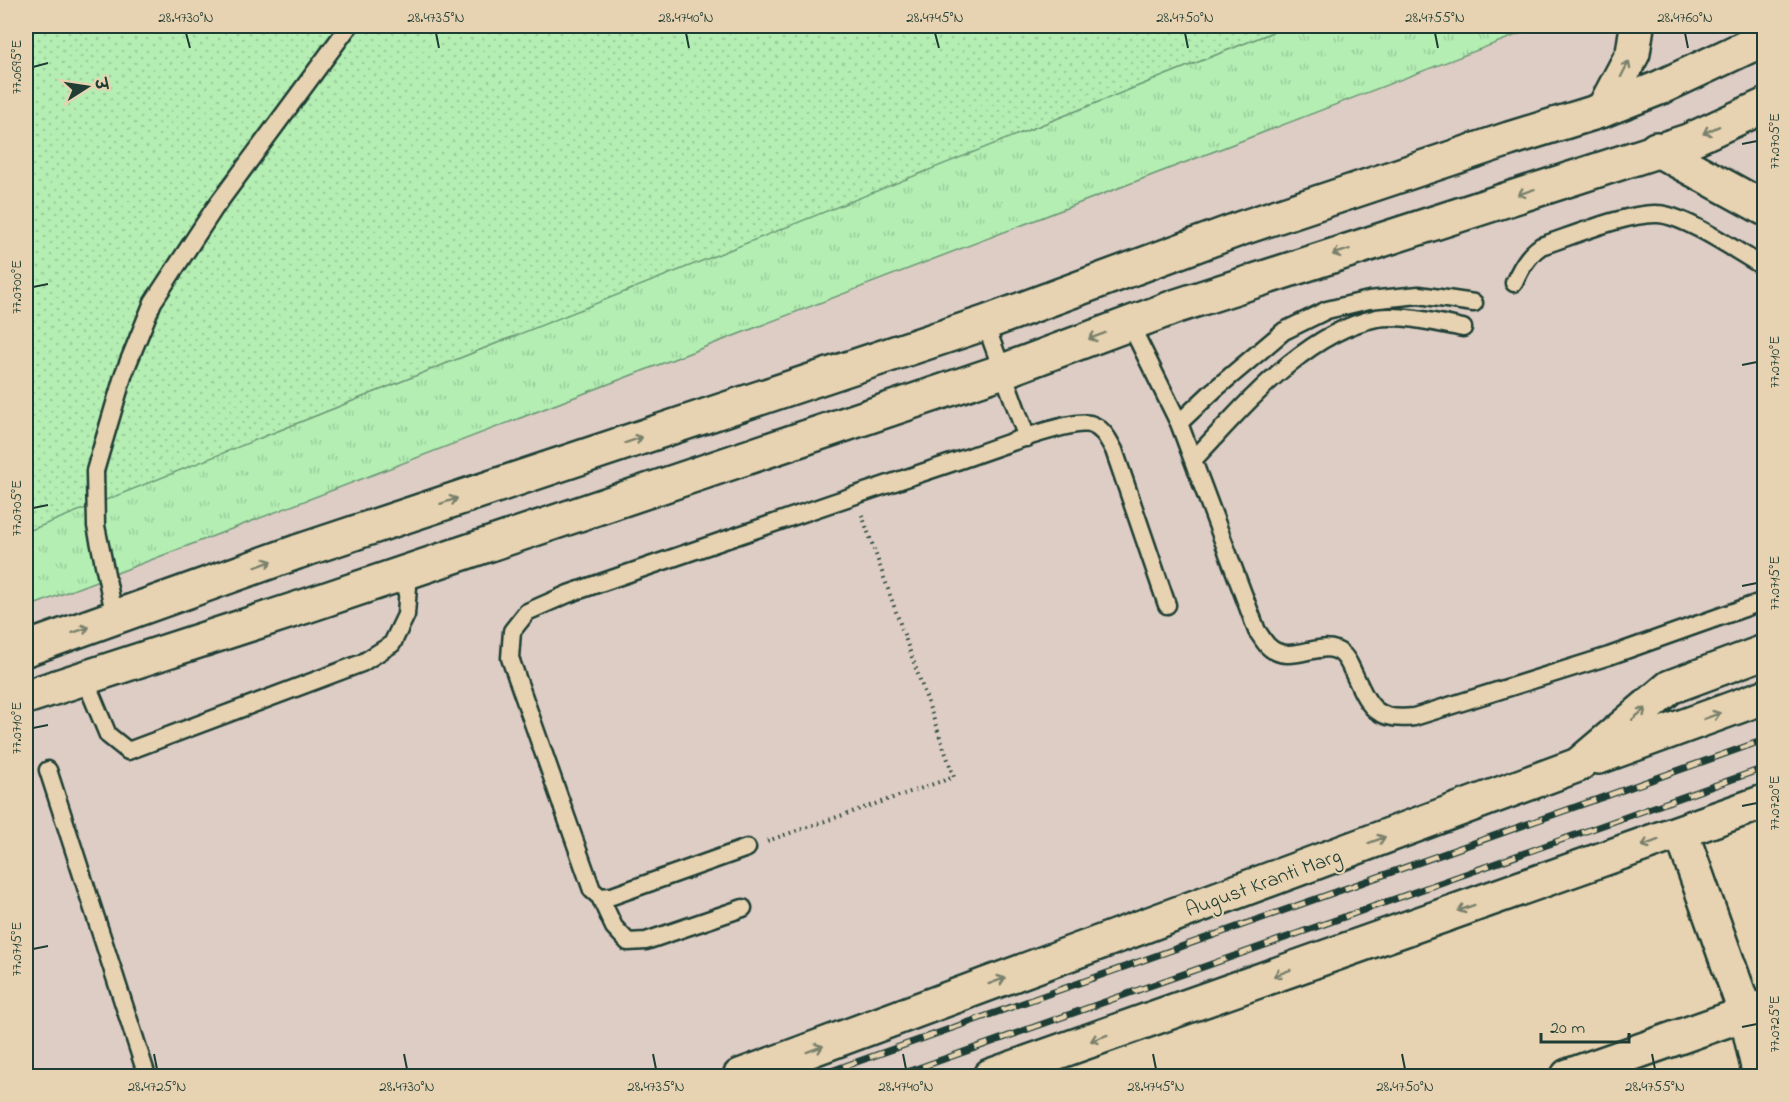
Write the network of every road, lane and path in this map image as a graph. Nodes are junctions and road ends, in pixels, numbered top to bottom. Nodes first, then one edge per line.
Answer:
1 (349, 26) edge
2 (1637, 26) edge
3 (1755, 42) edge
4 (1764, 106) edge
5 (1604, 110) junction
6 (1656, 149) junction
7 (1764, 208) edge
8 (1764, 267) edge
9 (1515, 283) dead end
10 (1474, 303) dead end
11 (985, 323) junction
12 (1130, 324) junction
13 (1463, 328) dead end
14 (1003, 371) junction
15 (1179, 423) junction
16 (1028, 438) junction
17 (1194, 459) junction
18 (855, 495) junction
19 (409, 572) junction
20 (1764, 601) edge
21 (1167, 605) dead end
22 (115, 618) junction
23 (26, 649) edge
24 (1764, 652) edge
25 (84, 677) junction
26 (26, 697) edge
27 (1764, 697) edge
28 (1578, 765) junction
29 (48, 770) dead end
30 (1764, 802) edge
31 (1681, 832) junction
32 (747, 848) joint
33 (600, 897) junction
34 (742, 908) dead end
35 (1755, 1010) edge
36 (147, 1077) edge
37 (740, 1077) edge
38 (990, 1077) edge
39 (1568, 1077) edge
40 (1760, 1077) edge

1 - 22 lane
5 -> 2 street
3 - 5 street
4 -> 6 street
5 - 11 street
6 - 7 street
6 -> 12 street
8 - 9 lane
10 - 15 lane
11 - 14 lane
22 -> 11 street
12 -> 14 street
12 - 15 lane
13 - 17 lane
14 - 16 lane
14 - 19 street
15 - 17 lane
16 - 18 lane
16 - 21 lane
17 - 20 lane
18 - 32 path
18 - 33 lane
19 - 25 street
19 - 25 lane
23 -> 22 street
28 -> 24 street, August Kranti Marg
25 - 26 street
28 -> 27 street
37 -> 28 street, August Kranti Marg
29 - 36 lane
30 - 31 street
31 - 35 street
31 -> 38 street
32 - 33 lane
33 - 34 lane
35 - 39 street
35 - 40 street

